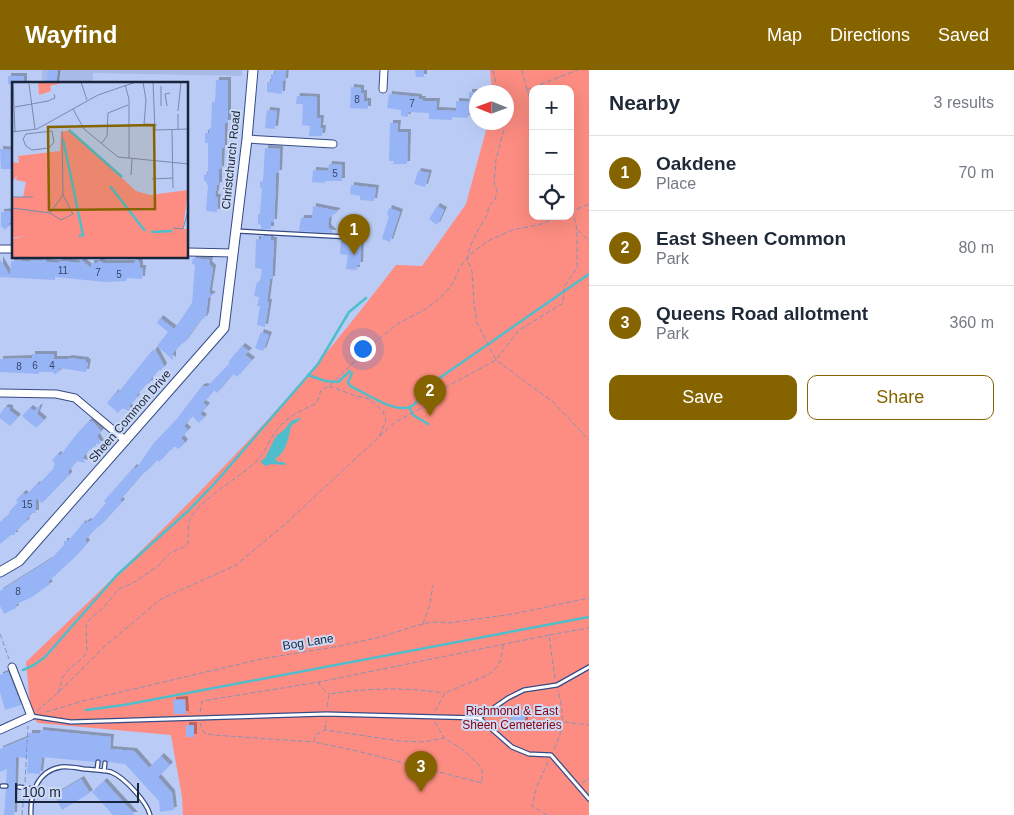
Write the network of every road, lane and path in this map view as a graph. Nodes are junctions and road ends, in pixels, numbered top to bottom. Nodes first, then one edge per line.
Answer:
1 (253, 70) edge
2 (384, 70) edge
3 (493, 70) edge
4 (522, 70) edge
5 (578, 70) edge
6 (496, 85) edge
7 (384, 89) dead end
8 (526, 90) junction
9 (529, 99) edge
10 (504, 130) edge
11 (247, 140) junction
12 (332, 144) dead end
13 (589, 204) edge
14 (574, 210) joint
15 (553, 220) edge
16 (578, 230) junction
17 (236, 231) junction
18 (349, 237) dead end
19 (589, 241) edge
20 (189, 252) edge
21 (233, 252) junction
22 (467, 258) junction
23 (496, 360) junction
24 (329, 386) junction
25 (0, 393) edge
26 (376, 440) junction
27 (589, 440) edge
28 (126, 441) junction
29 (0, 572) edge
30 (433, 585) dead end
31 (589, 598) edge
32 (422, 624) junction
33 (589, 628) edge
34 (0, 634) edge
35 (549, 635) junction
36 (503, 645) junction
37 (12, 667) joint
38 (589, 667) edge
39 (319, 682) junction
40 (556, 685) junction
41 (445, 693) junction
42 (58, 694) junction
43 (329, 694) junction
44 (326, 714) junction
45 (31, 716) junction
46 (434, 716) junction
47 (200, 718) junction
48 (479, 718) junction
49 (563, 722) dead end
50 (589, 725) edge
51 (0, 730) edge
52 (325, 730) junction
53 (444, 738) junction
54 (314, 742) junction
55 (98, 762) dead end
56 (105, 763) dead end
57 (97, 770) junction
58 (104, 771) junction
59 (589, 778) edge
60 (578, 786) junction
61 (19, 787) dead end
62 (24, 787) junction
63 (34, 789) junction
64 (589, 799) edge
65 (30, 808) junction
66 (22, 815) edge
67 (26, 815) edge
68 (31, 815) edge
69 (150, 815) edge

1 - 11 street, Christchurch Road
2 - 7 street
3 - 6 path
4 - 8 path
5 - 8 path
8 - 9 path
10 - 22 path
11 - 12 street
11 - 17 street, Christchurch Road
13 - 14 path
14 - 16 path
15 - 22 path
16 - 19 path
16 - 23 path
17 - 18 lane
17 - 21 street, Christchurch Road
20 - 21 street
21 - 28 street, Sheen Common Drive
22 - 23 path
22 - 24 path
23 - 26 path
23 - 27 path
24 - 26 path
24 - 42 path
25 - 28 street
26 - 42 path
28 - 29 street, Sheen Common Drive
30 - 32 path
31 - 32 path, Bog Lane
32 - 45 path, Bog Lane
33 - 35 path
34 - 37 path
35 - 36 path
35 - 40 path
36 - 39 path
36 - 41 path
37 - 45 street
38 - 40 lane
39 - 43 path
39 - 47 path
40 - 48 lane
41 - 43 path
41 - 46 path
42 - 45 path
43 - 44 path
44 - 46 lane
44 - 47 lane
44 - 52 path
45 - 47 lane
45 - 51 street
45 - 62 path
46 - 48 lane
46 - 53 path
47 - 54 path
48 - 60 lane
49 - 50 path
52 - 53 path
52 - 54 path
53 - 54 path
55 - 57 lane
56 - 58 lane
57 - 58 lane
57 - 63 lane
58 - 69 lane
59 - 60 path
60 - 64 lane
61 - 62 lane
62 - 63 lane
62 - 66 path
63 - 65 lane
65 - 67 lane
65 - 68 lane

